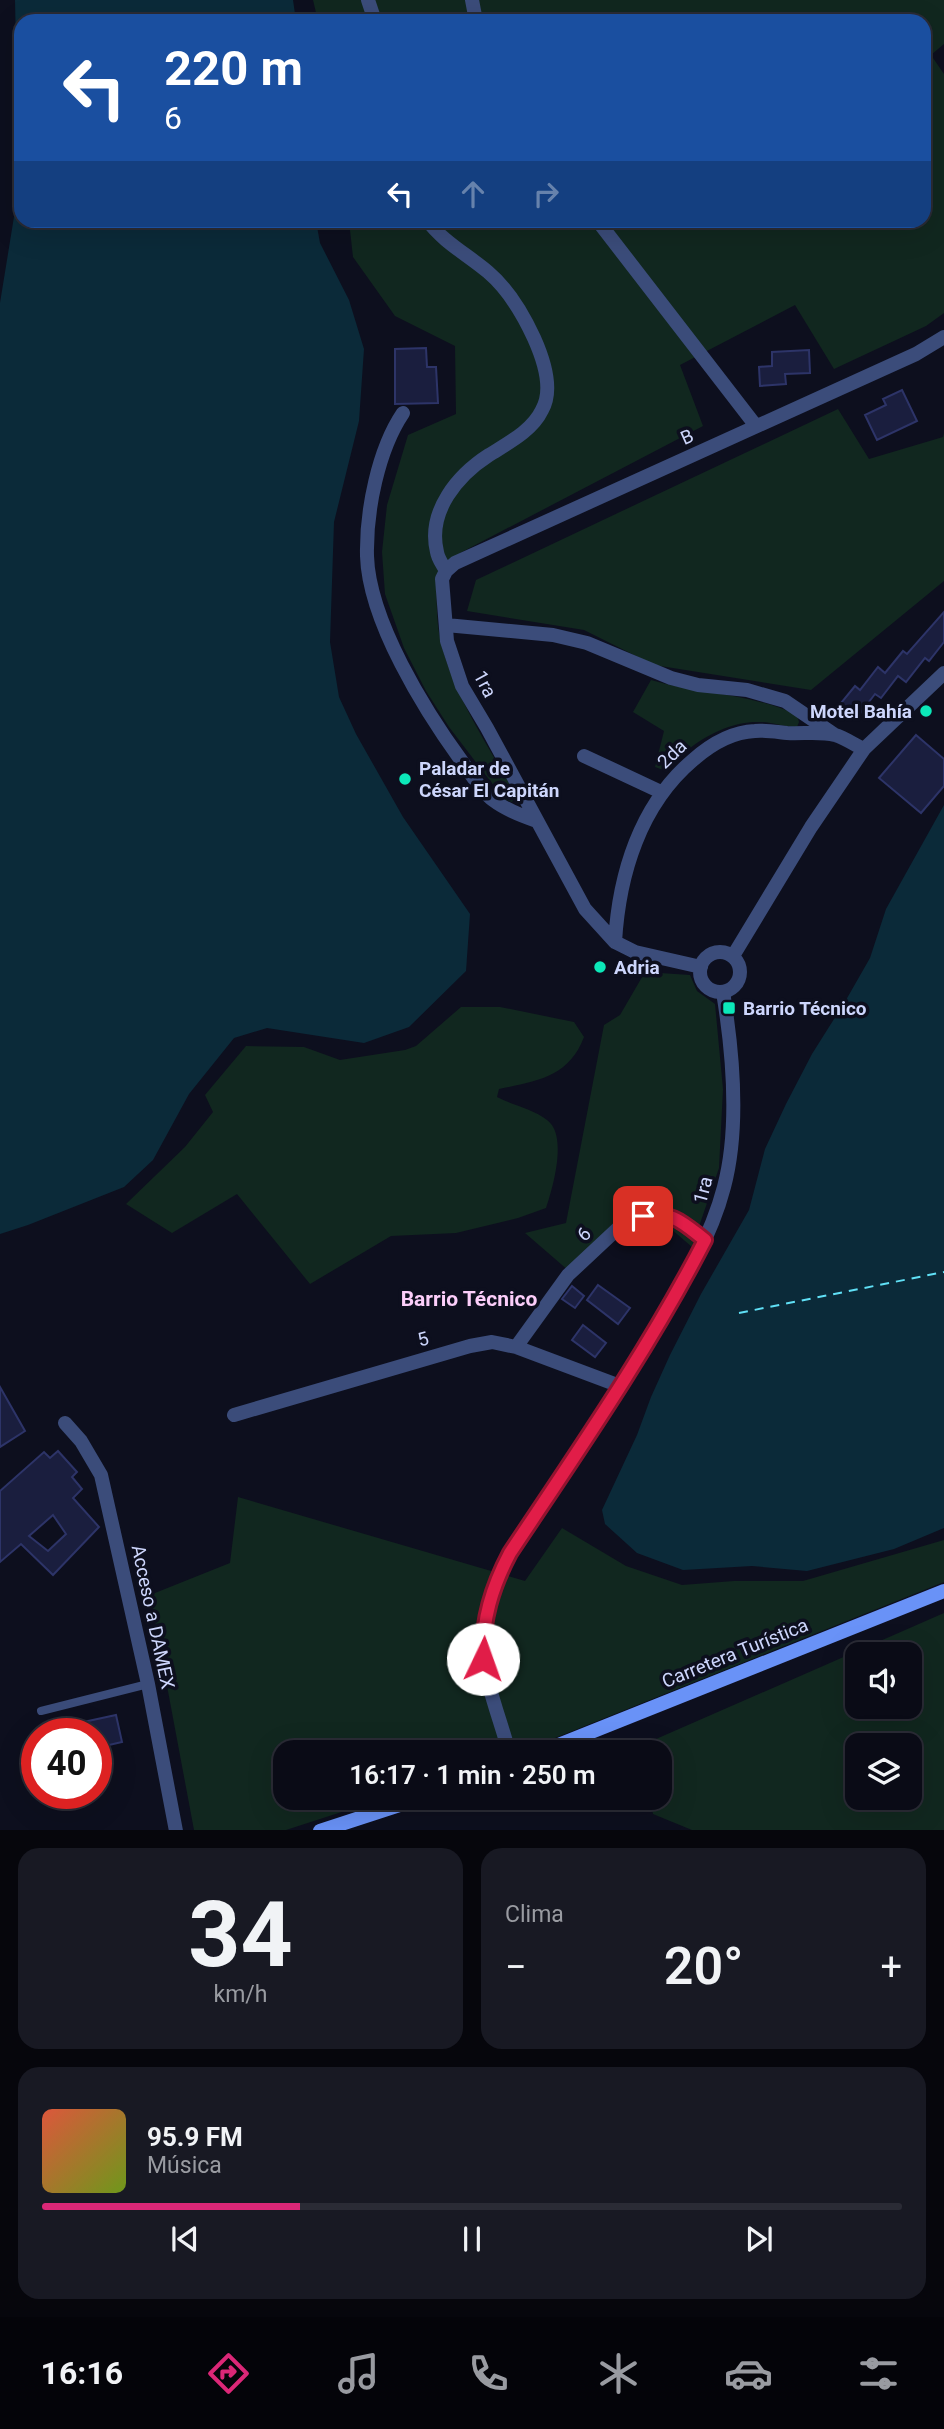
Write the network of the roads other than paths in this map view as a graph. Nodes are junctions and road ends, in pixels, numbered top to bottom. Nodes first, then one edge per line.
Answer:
1 (435, 228) edge
2 (603, 228) edge
3 (944, 337) edge
4 (403, 413) dead end
5 (756, 426) junction
6 (446, 571) junction
7 (446, 625) junction
8 (944, 673) edge
9 (835, 735) junction
10 (864, 750) junction
11 (584, 756) dead end
12 (661, 792) junction
13 (537, 821) junction
14 (615, 942) junction
15 (733, 956) junction
16 (701, 967) junction
17 (723, 992) junction
18 (705, 1240) junction
19 (516, 1347) junction
20 (620, 1386) junction
21 (234, 1415) dead end
22 (65, 1423) dead end
23 (944, 1591) edge
24 (148, 1684) junction
25 (41, 1711) dead end
26 (506, 1740) edge
27 (571, 1740) edge
28 (383, 1810) edge
29 (176, 1830) edge
30 (320, 1830) edge

1 - 6 street
2 - 5 street
3 - 5 street, B
4 - 13 street
5 - 6 street, B
6 - 7 street, 1ra
7 - 9 street
7 - 13 street, 1ra
8 - 10 street
9 - 10 street, 2da
9 - 12 street, 2da
10 - 15 street
11 - 12 street
12 - 14 street, 2da
13 - 14 street, 1ra
14 - 16 street, 1ra
15 - 16 street
15 - 17 street
16 - 17 street
17 - 18 street, 1ra
18 - 19 street, 6
18 - 20 street, 1ra
19 - 20 street, 5
19 - 21 street, 5
20 - 26 street, 1ra
22 - 24 street, Acceso a DAMEX
23 - 27 main road, Carretera Turística
24 - 25 lane
24 - 29 street, Acceso a DAMEX
28 - 30 main road

